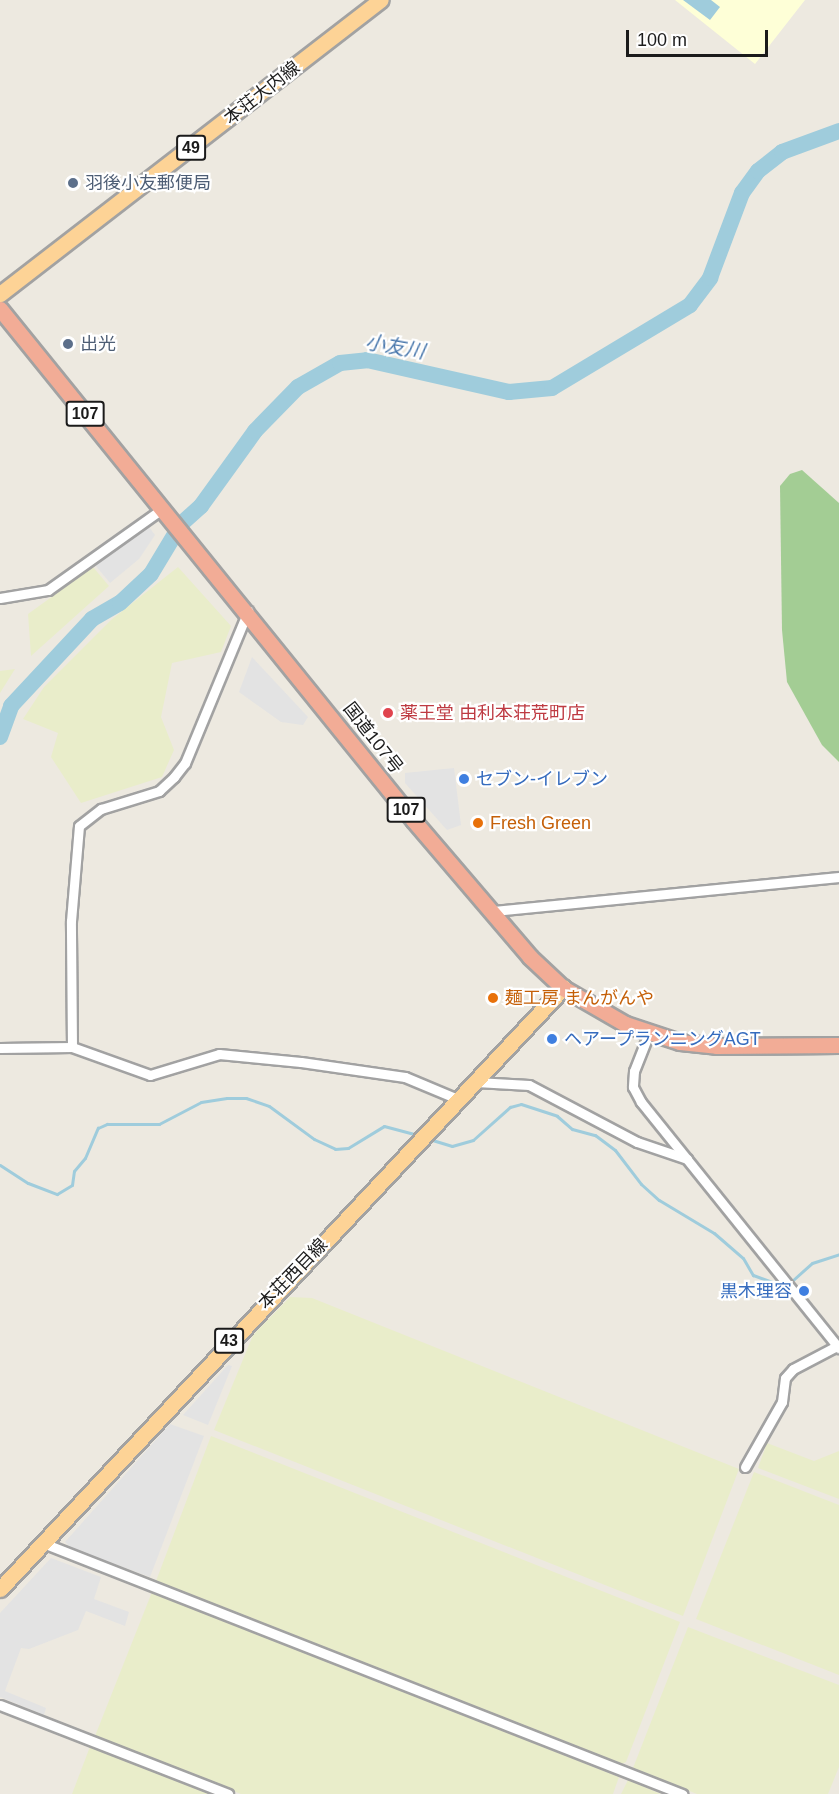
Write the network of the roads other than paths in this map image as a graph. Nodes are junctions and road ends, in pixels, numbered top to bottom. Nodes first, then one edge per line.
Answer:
1 (381, 0) edge
2 (0, 294) edge
3 (0, 309) edge
4 (166, 514) junction
5 (0, 598) edge
6 (248, 611) junction
7 (839, 877) edge
8 (493, 911) junction
9 (562, 988) junction
10 (649, 1033) junction
11 (839, 1045) edge
12 (72, 1047) junction
13 (0, 1048) edge
14 (476, 1083) junction
15 (460, 1100) junction
16 (687, 1159) junction
17 (838, 1347) edge
18 (745, 1467) dead end
19 (43, 1543) junction
20 (0, 1589) edge
21 (0, 1705) edge
22 (228, 1794) edge
23 (682, 1794) edge

1 - 2 main road, 本荘大内線 / 49
3 - 4 highway, 国道107号 / 107
4 - 5 street
4 - 6 highway, 国道107号 / 107
6 - 8 highway, 国道107号 / 107
6 - 12 street
7 - 8 street
8 - 9 highway, 国道107号 / 107
9 - 10 highway, 国道107号 / 107
9 - 14 main road, 本荘西目線 / 43
10 - 11 highway, 国道107号 / 107
10 - 16 street
12 - 13 street
12 - 15 street
14 - 15 main road, 本荘西目線 / 43
14 - 16 street
15 - 19 main road, 本荘西目線 / 43
16 - 17 street
17 - 18 street
19 - 20 main road, 本荘西目線 / 43
19 - 23 street
21 - 22 street

